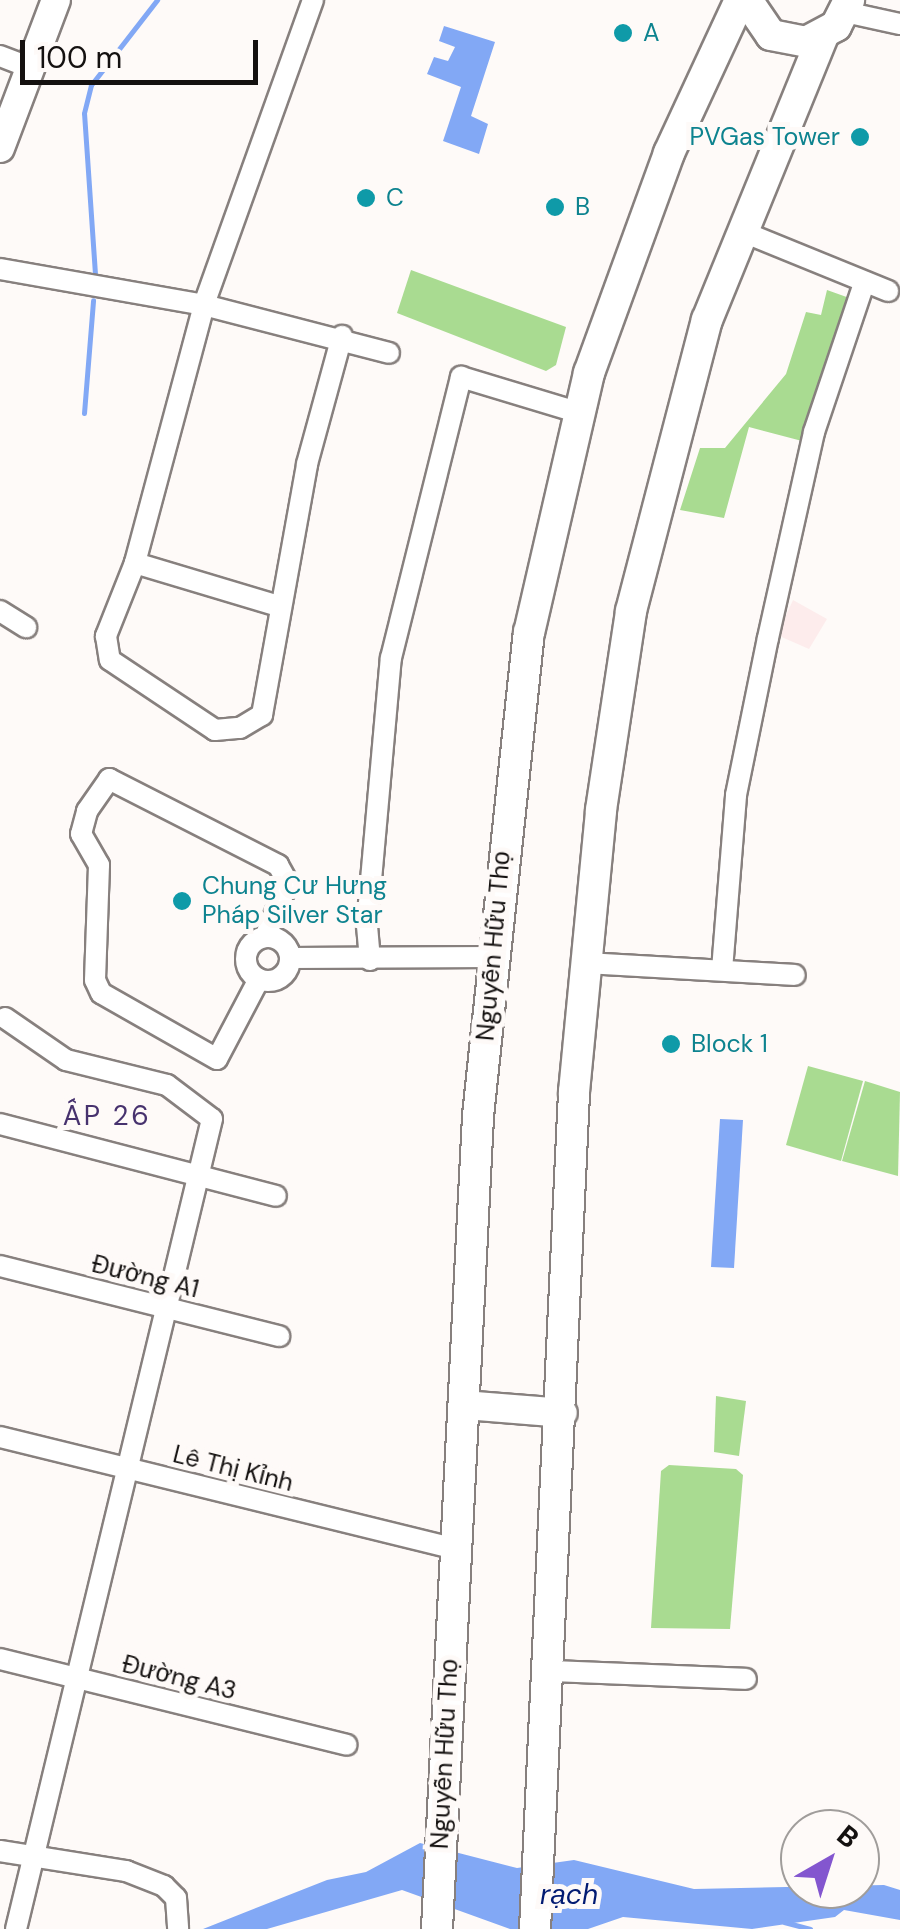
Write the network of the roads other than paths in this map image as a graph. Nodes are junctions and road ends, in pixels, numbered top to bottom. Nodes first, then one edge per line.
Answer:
1 (56, 0) edge
2 (313, 0) edge
3 (744, 0) edge
4 (847, 6) edge
5 (900, 24) edge
6 (822, 36) junction
7 (0, 56) edge
8 (29, 67) junction
9 (0, 148) edge
10 (741, 231) junction
11 (0, 270) edge
12 (864, 283) junction
13 (888, 291) dead end
14 (204, 305) junction
15 (342, 336) junction
16 (389, 353) dead end
17 (578, 412) junction
18 (135, 563) junction
19 (278, 606) junction
20 (0, 610) edge
21 (26, 627) dead end
22 (266, 937) junction
23 (492, 957) junction
24 (290, 958) junction
25 (370, 960) junction
26 (587, 963) junction
27 (722, 970) junction
28 (795, 975) dead end
29 (260, 979) junction
30 (5, 1018) dead end
31 (0, 1124) edge
32 (198, 1176) junction
33 (276, 1196) dead end
34 (0, 1266) edge
35 (166, 1308) junction
36 (279, 1336) dead end
37 (464, 1404) junction
38 (563, 1413) junction
39 (0, 1436) edge
40 (127, 1469) junction
41 (455, 1548) junction
42 (0, 1659) edge
43 (550, 1671) junction
44 (76, 1678) junction
45 (746, 1679) dead end
46 (346, 1745) dead end
47 (0, 1851) edge
48 (30, 1858) junction
49 (16, 1929) edge
50 (178, 1929) edge
51 (437, 1929) edge
52 (536, 1929) edge

1 - 8 main road
2 - 14 street
3 - 6 main road
3 - 17 main road, Nguyễn Hữu Thọ
4 - 5 street
4 - 6 main road
6 - 10 main road
7 - 8 street
8 - 9 main road
10 - 12 street
10 - 26 main road
11 - 14 street
12 - 13 street
12 - 27 street
14 - 15 street
14 - 18 street
15 - 16 street
15 - 19 street
17 - 23 main road, Nguyễn Hữu Thọ
17 - 25 street
18 - 19 street
18 - 19 street
20 - 21 street
22 - 24 street
22 - 29 street
22 - 29 street
23 - 25 street
23 - 37 main road, Nguyễn Hữu Thọ
24 - 25 street
24 - 29 street
26 - 27 street
26 - 38 main road
27 - 28 street
30 - 32 street
31 - 32 street
32 - 33 street
32 - 35 street
34 - 35 street, Đường A1
35 - 36 street, Đường A1
35 - 40 street
37 - 38 main road
37 - 41 main road, Nguyễn Hữu Thọ
38 - 43 main road
39 - 40 street, Lê Thị Kỉnh
40 - 41 street, Lê Thị Kỉnh
40 - 44 street
41 - 51 main road, Nguyễn Hữu Thọ
42 - 44 street, Đường A3
43 - 45 street
43 - 52 main road
44 - 46 street, Đường A3
44 - 48 street
47 - 48 street
48 - 49 street
48 - 50 street

